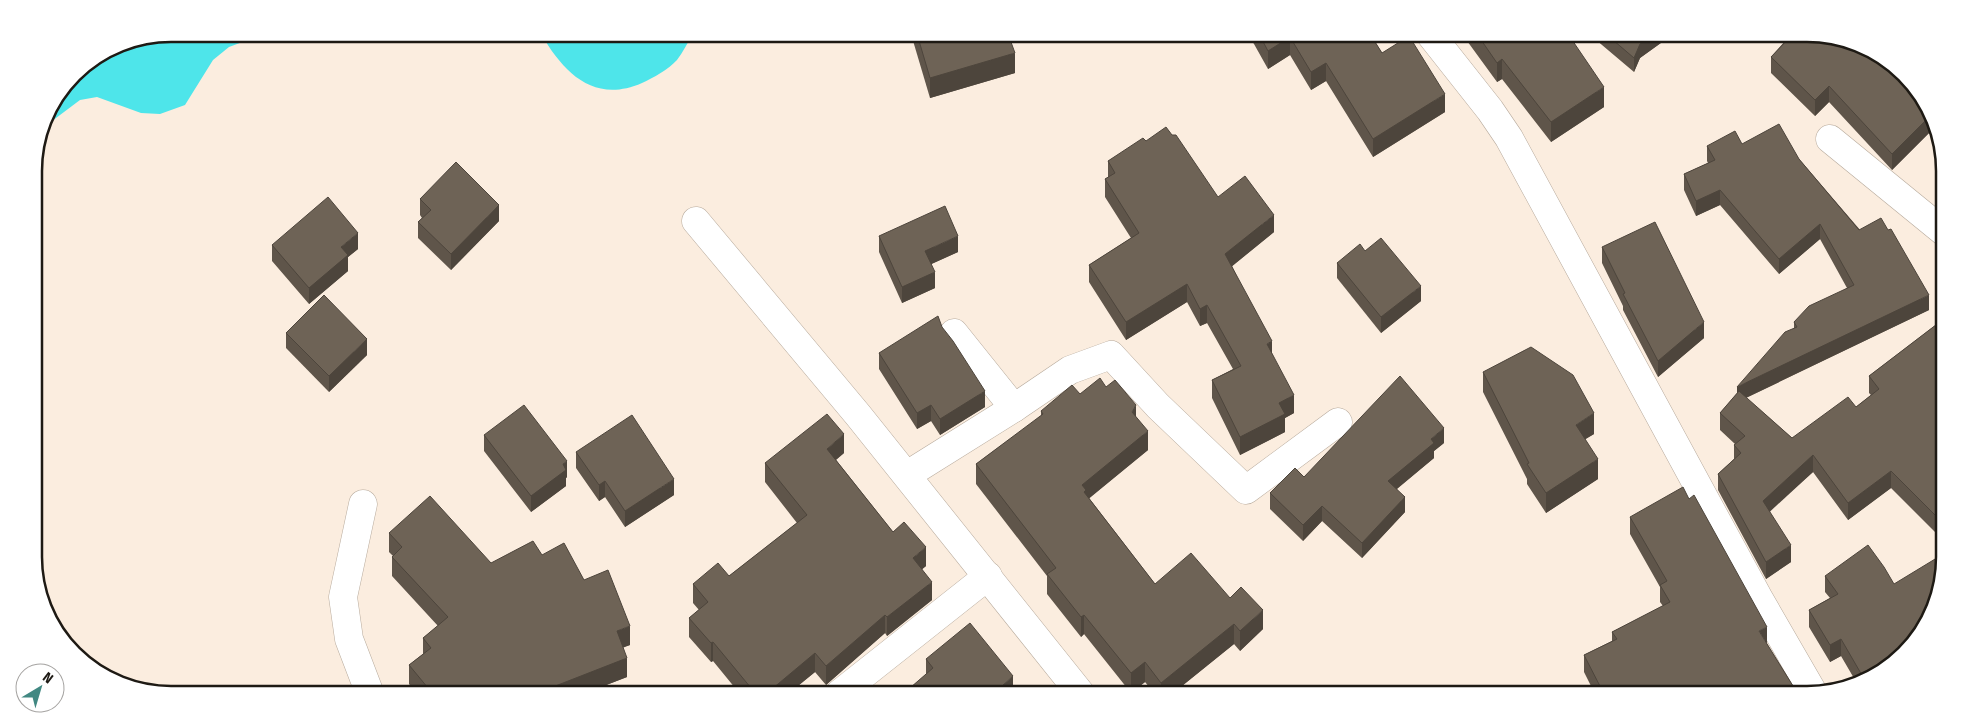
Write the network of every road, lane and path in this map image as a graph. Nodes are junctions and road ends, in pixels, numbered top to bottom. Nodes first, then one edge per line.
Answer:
1 (1437, 43) edge
2 (1830, 139) dead end
3 (696, 221) dead end
4 (1937, 226) edge
5 (954, 333) dead end
6 (1014, 408) junction
7 (1338, 422) dead end
8 (906, 475) junction
9 (363, 504) dead end
10 (988, 576) junction
11 (1074, 685) edge
12 (1809, 685) edge
13 (367, 686) edge
14 (850, 686) edge

1 - 12 street
2 - 4 street
3 - 8 street
5 - 6 street
6 - 7 street
6 - 8 street
8 - 10 street
9 - 13 street
10 - 11 street
10 - 14 street

